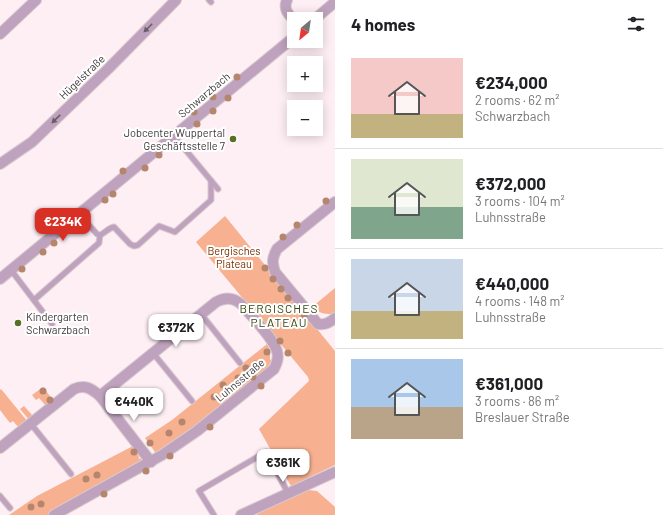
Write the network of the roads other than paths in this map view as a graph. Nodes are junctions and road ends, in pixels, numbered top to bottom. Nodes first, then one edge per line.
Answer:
1 (36, 0) edge
2 (176, 0) edge
3 (287, 0) edge
4 (335, 2) edge
5 (287, 12) edge
6 (323, 12) edge
7 (0, 34) edge
8 (287, 43) edge
9 (174, 136) junction
10 (0, 164) edge
11 (211, 181) junction
12 (218, 189) dead end
13 (335, 202) edge
14 (79, 214) junction
15 (100, 236) junction
16 (11, 270) junction
17 (1, 278) edge
18 (34, 300) junction
19 (201, 314) junction
20 (335, 318) edge
21 (52, 324) dead end
22 (152, 353) junction
23 (240, 363) dead end
24 (100, 396) junction
25 (192, 401) dead end
26 (31, 424) junction
27 (0, 448) edge
28 (151, 462) junction
29 (335, 472) edge
30 (71, 474) dead end
31 (288, 493) junction
32 (0, 496) edge
33 (10, 508) dead end
34 (54, 515) edge
35 (214, 515) edge
36 (241, 515) edge

1 - 7 street
2 -> 10 street, Hügelstraße
3 - 5 street
4 - 6 street
8 - 9 street, Schwarzbach
9 - 11 lane
9 - 14 street, Schwarzbach
11 - 12 lane
11 - 15 lane
13 - 20 street
14 - 15 lane
14 - 16 street, Schwarzbach
15 - 18 lane
16 - 17 street, Schwarzbach
16 - 18 lane
18 - 21 lane
19 - 22 street, Luhnsstraße
19 - 23 lane
19 - 28 street, Luhnsstraße
22 - 24 street, Luhnsstraße
22 - 25 lane
24 - 26 street
24 - 28 street
26 - 27 street
26 - 30 lane
28 - 34 street, Luhnsstraße
29 - 31 street
31 - 35 lane
31 - 36 street
32 - 33 lane

